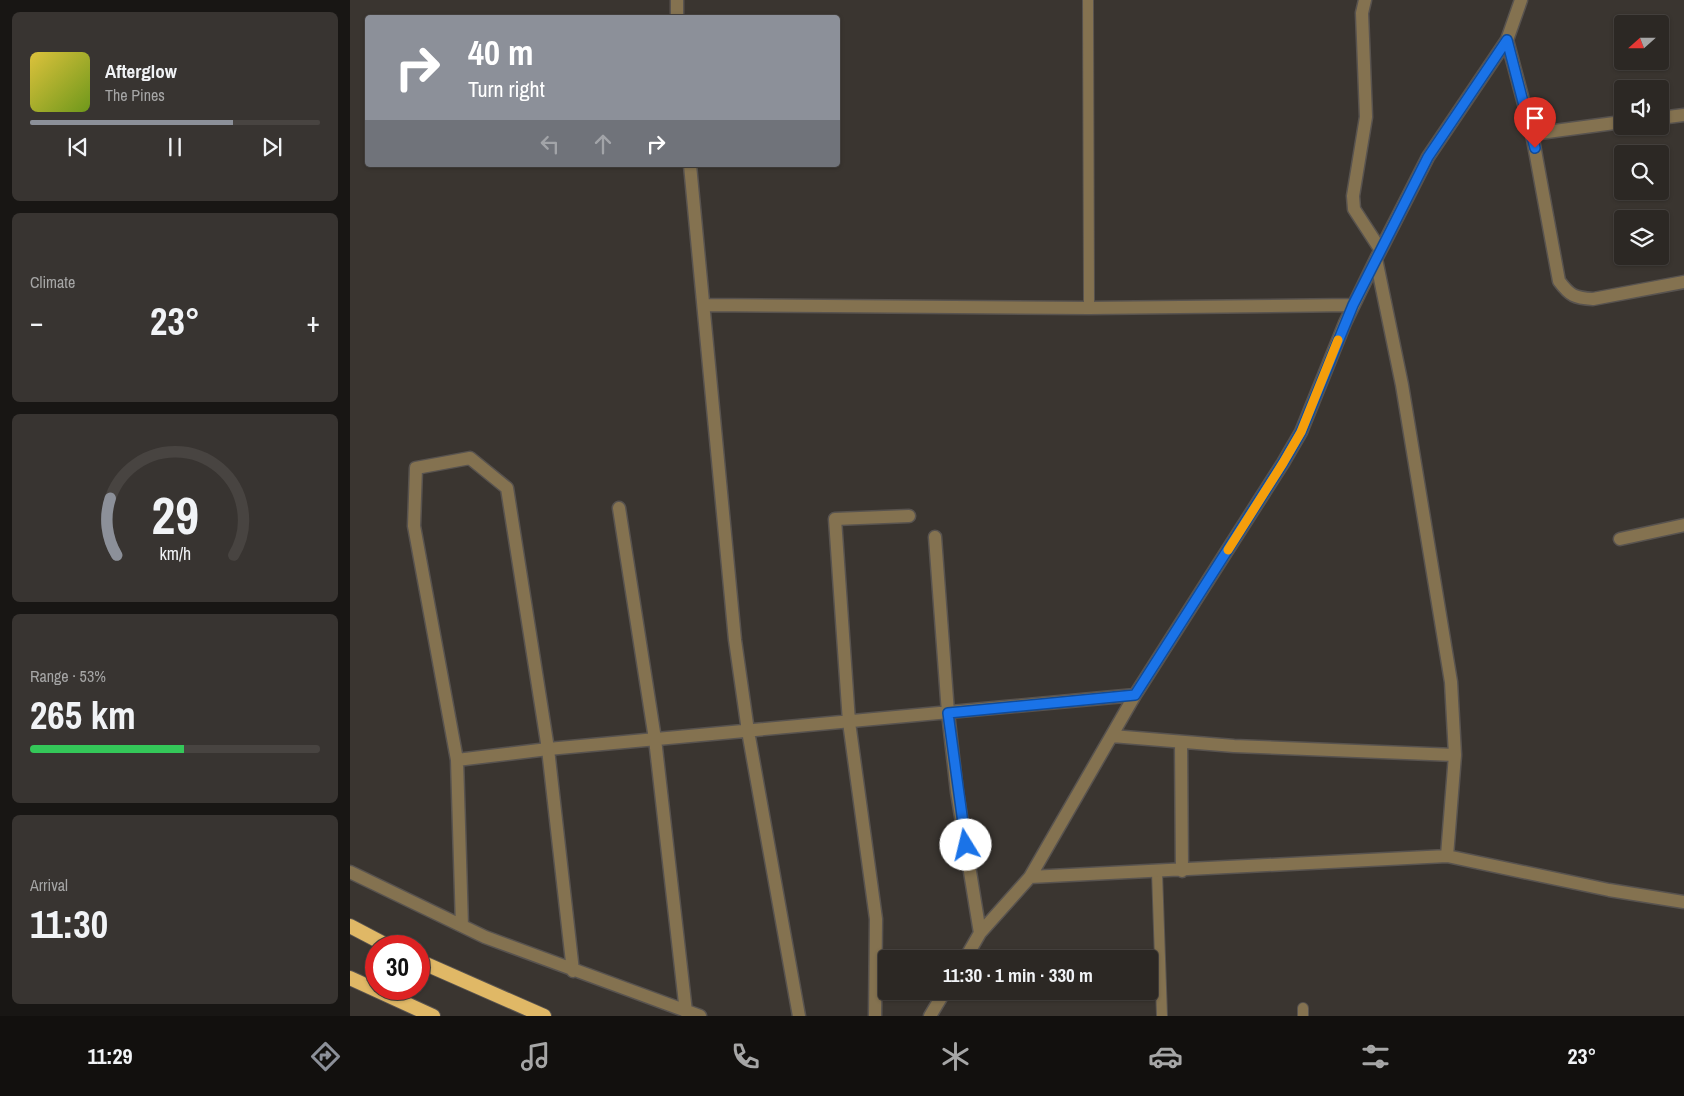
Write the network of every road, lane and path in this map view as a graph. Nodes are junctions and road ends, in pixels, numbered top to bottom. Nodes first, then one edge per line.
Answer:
1 (677, 0) edge
2 (1088, 0) edge
3 (1365, 0) edge
4 (1521, 0) edge
5 (678, 15) edge
6 (1507, 40) junction
7 (1684, 115) edge
8 (1669, 117) edge
9 (1614, 123) edge
10 (1532, 134) junction
11 (690, 167) edge
12 (1378, 254) junction
13 (1684, 282) edge
14 (704, 305) junction
15 (1353, 305) junction
16 (1089, 308) junction
17 (619, 508) dead end
18 (909, 516) dead end
19 (1684, 525) edge
20 (935, 537) dead end
21 (1620, 539) dead end
22 (1135, 695) junction
23 (948, 713) junction
24 (849, 722) junction
25 (748, 731) junction
26 (1112, 736) junction
27 (655, 739) junction
28 (1181, 742) junction
29 (548, 749) junction
30 (1455, 755) junction
31 (457, 760) junction
32 (1447, 856) junction
33 (1182, 870) junction
34 (350, 872) edge
35 (1157, 872) junction
36 (1030, 877) junction
37 (1684, 902) edge
38 (350, 926) edge
39 (462, 926) junction
40 (980, 933) junction
41 (367, 935) edge
42 (970, 950) edge
43 (430, 966) edge
44 (573, 970) junction
45 (350, 978) edge
46 (940, 1000) edge
47 (686, 1012) junction
48 (433, 1016) edge
49 (544, 1016) edge
50 (700, 1016) edge
51 (799, 1016) edge
52 (875, 1016) edge
53 (930, 1016) edge
54 (1162, 1016) edge

1 - 5 street
2 - 16 lane
3 - 12 street
4 - 6 street
6 - 10 street
6 - 12 street
7 - 8 street
9 - 10 street
10 - 13 street
11 - 14 street
12 - 15 street
12 - 30 street
14 - 16 street
14 - 25 street
15 - 16 street
15 - 22 street
17 - 27 street
18 - 24 street
19 - 21 street
20 - 23 street
22 - 23 street
22 - 26 street
23 - 24 street
23 - 40 street
24 - 25 street
24 - 52 street
25 - 27 street
25 - 51 street
26 - 28 street
26 - 36 street
27 - 29 street
27 - 47 street
28 - 30 street
28 - 33 street
29 - 31 street
29 - 31 street
29 - 44 street
30 - 32 street
31 - 39 street
32 - 33 street
32 - 37 street
33 - 35 street
34 - 39 street
35 - 36 street
35 - 54 lane
36 - 40 street
38 - 41 highway
39 - 44 street
40 - 42 street
43 - 49 highway
44 - 47 street
45 - 48 highway
46 - 53 street
47 - 50 street

